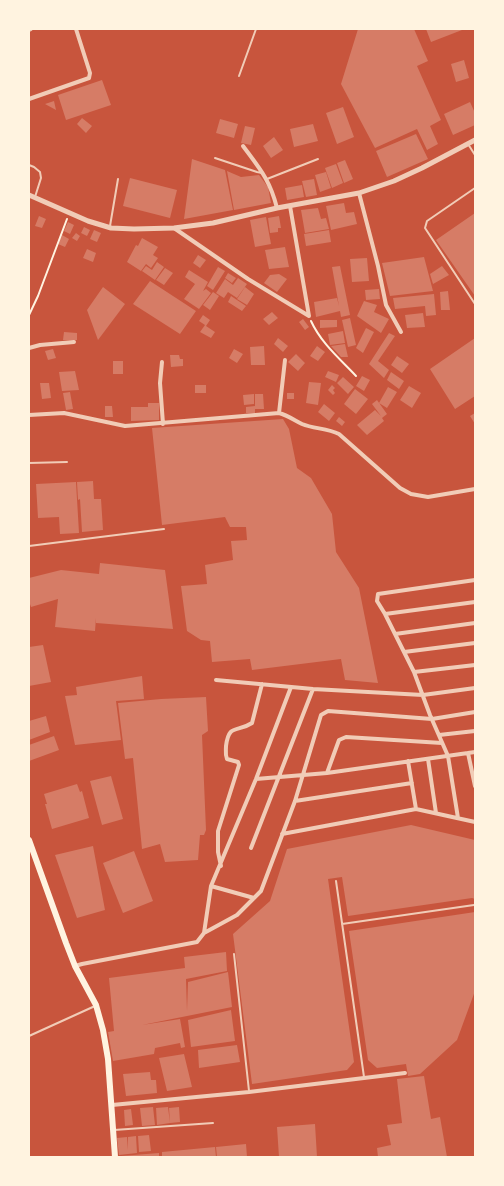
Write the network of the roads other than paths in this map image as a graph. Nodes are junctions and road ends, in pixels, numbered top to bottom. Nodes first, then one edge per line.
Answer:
1 (76, 29) edge
2 (256, 29) edge
3 (239, 76) dead end
4 (29, 99) edge
5 (475, 140) edge
6 (468, 144) junction
7 (243, 146) dead end
8 (475, 155) edge
9 (215, 158) dead end
10 (318, 159) dead end
11 (29, 166) edge
12 (263, 173) junction
13 (118, 179) dead end
14 (267, 179) junction
15 (475, 188) edge
16 (359, 193) junction
17 (29, 195) edge
18 (35, 197) junction
19 (290, 206) junction
20 (277, 208) junction
21 (110, 228) junction
22 (174, 228) junction
23 (475, 304) edge
24 (401, 332) dead end
25 (74, 342) dead end
26 (29, 348) edge
27 (285, 360) dead end
28 (162, 362) dead end
29 (279, 413) junction
30 (29, 415) edge
31 (163, 424) junction
32 (67, 462) dead end
33 (29, 463) edge
34 (475, 488) edge
35 (164, 529) dead end
36 (29, 546) edge
37 (475, 580) edge
38 (475, 602) edge
39 (385, 614) junction
40 (475, 623) edge
41 (395, 634) junction
42 (475, 643) edge
43 (404, 652) junction
44 (475, 665) edge
45 (414, 672) junction
46 (216, 680) dead end
47 (262, 684) junction
48 (291, 687) junction
49 (475, 688) edge
50 (313, 689) junction
51 (423, 695) junction
52 (475, 712) edge
53 (432, 719) junction
54 (475, 731) edge
55 (439, 735) junction
56 (442, 743) junction
57 (475, 752) edge
58 (468, 753) junction
59 (448, 756) junction
60 (428, 759) junction
61 (408, 761) junction
62 (327, 773) junction
63 (302, 776) junction
64 (278, 778) junction
65 (256, 779) junction
66 (412, 783) junction
67 (475, 786) edge
68 (295, 801) junction
69 (416, 809) junction
70 (436, 813) junction
71 (458, 818) junction
72 (475, 822) edge
73 (282, 834) junction
74 (29, 840) edge
75 (252, 848) dead end
76 (221, 866) junction
77 (336, 881) dead end
78 (211, 886) junction
79 (254, 898) junction
80 (474, 904) dead end
81 (342, 924) junction
82 (204, 933) junction
83 (234, 954) dead end
84 (75, 966) junction
85 (96, 1005) junction
86 (29, 1036) edge
87 (405, 1073) dead end
88 (364, 1078) junction
89 (250, 1092) junction
90 (112, 1105) junction
91 (213, 1123) dead end
92 (113, 1130) junction
93 (115, 1157) edge

1 - 4 street
2 - 3 lane
5 - 6 street
6 - 8 lane
6 - 16 street
7 - 12 street
9 - 12 lane
10 - 14 lane
11 - 18 lane
12 - 14 street
13 - 21 lane
14 - 20 street
15 - 23 lane
16 - 19 street
16 - 24 street
17 - 18 street
18 - 21 street
19 - 20 street
19 - 22 street
20 - 22 street
21 - 22 street
25 - 26 street
27 - 29 street
28 - 31 street
29 - 31 street
29 - 34 street
30 - 31 street
32 - 33 lane
35 - 36 lane
37 - 39 street
38 - 39 street
39 - 41 street
40 - 41 street
41 - 43 street
42 - 43 street
43 - 45 street
44 - 45 street
45 - 51 street
46 - 47 street
47 - 48 street
47 - 76 street
48 - 50 street
48 - 65 street
49 - 51 street
50 - 51 street
50 - 64 street
51 - 53 street
52 - 53 street
53 - 55 street
53 - 63 street
54 - 55 street
55 - 56 street
56 - 59 street
56 - 62 street
57 - 58 street
58 - 59 street
58 - 67 street
59 - 60 street
59 - 71 street
60 - 61 street
60 - 70 street
61 - 62 street
61 - 66 street
62 - 63 street
63 - 64 street
63 - 68 street
64 - 65 street
64 - 75 street
65 - 76 street
66 - 68 street
66 - 69 street
68 - 73 street
69 - 70 street
69 - 73 street
70 - 71 street
71 - 72 street
73 - 79 street
74 - 84 main road
76 - 78 street
77 - 81 lane
78 - 79 street
78 - 82 street
79 - 82 street
80 - 81 lane
81 - 88 lane
82 - 84 street
83 - 89 lane
84 - 85 main road
85 - 86 lane
85 - 90 main road
87 - 88 street
88 - 89 street
89 - 90 street
90 - 92 main road
91 - 92 lane
92 - 93 main road

